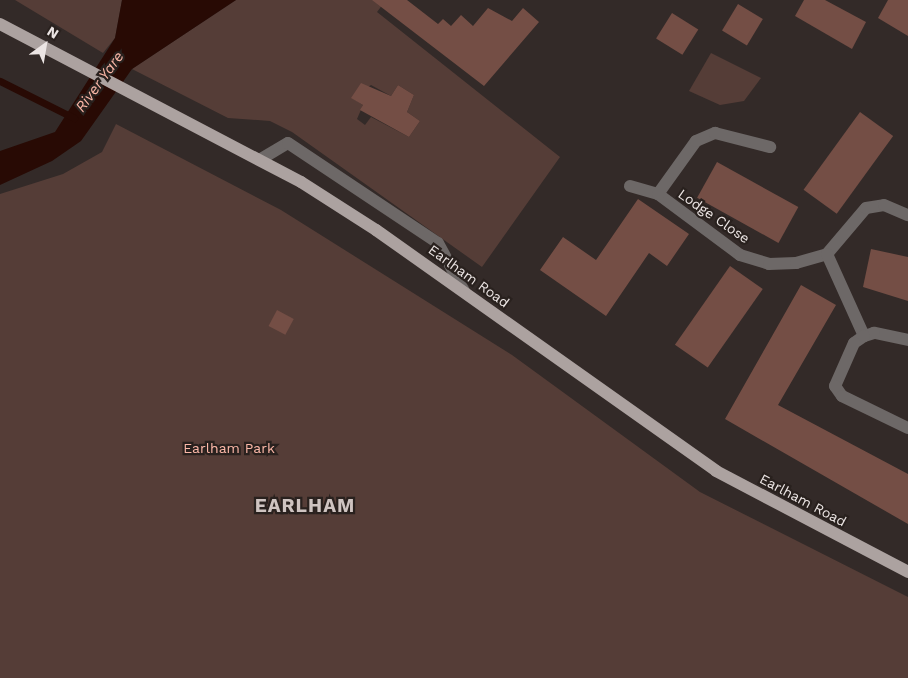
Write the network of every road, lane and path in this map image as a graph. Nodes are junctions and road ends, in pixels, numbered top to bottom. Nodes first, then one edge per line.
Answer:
1 (0, 24) edge
2 (770, 147) dead end
3 (261, 159) junction
4 (630, 186) dead end
5 (658, 194) junction
6 (908, 215) edge
7 (827, 254) junction
8 (464, 291) junction
9 (864, 336) junction
10 (908, 340) edge
11 (908, 428) edge
12 (908, 572) edge

1 - 3 main road, Earlham Road
2 - 5 street
3 - 8 main road, Earlham Road
3 - 8 street
4 - 5 street, Lodge Close
5 - 7 street, Lodge Close
6 - 7 street
7 - 9 street
8 - 12 main road, Earlham Road
9 - 10 street
9 - 11 street

